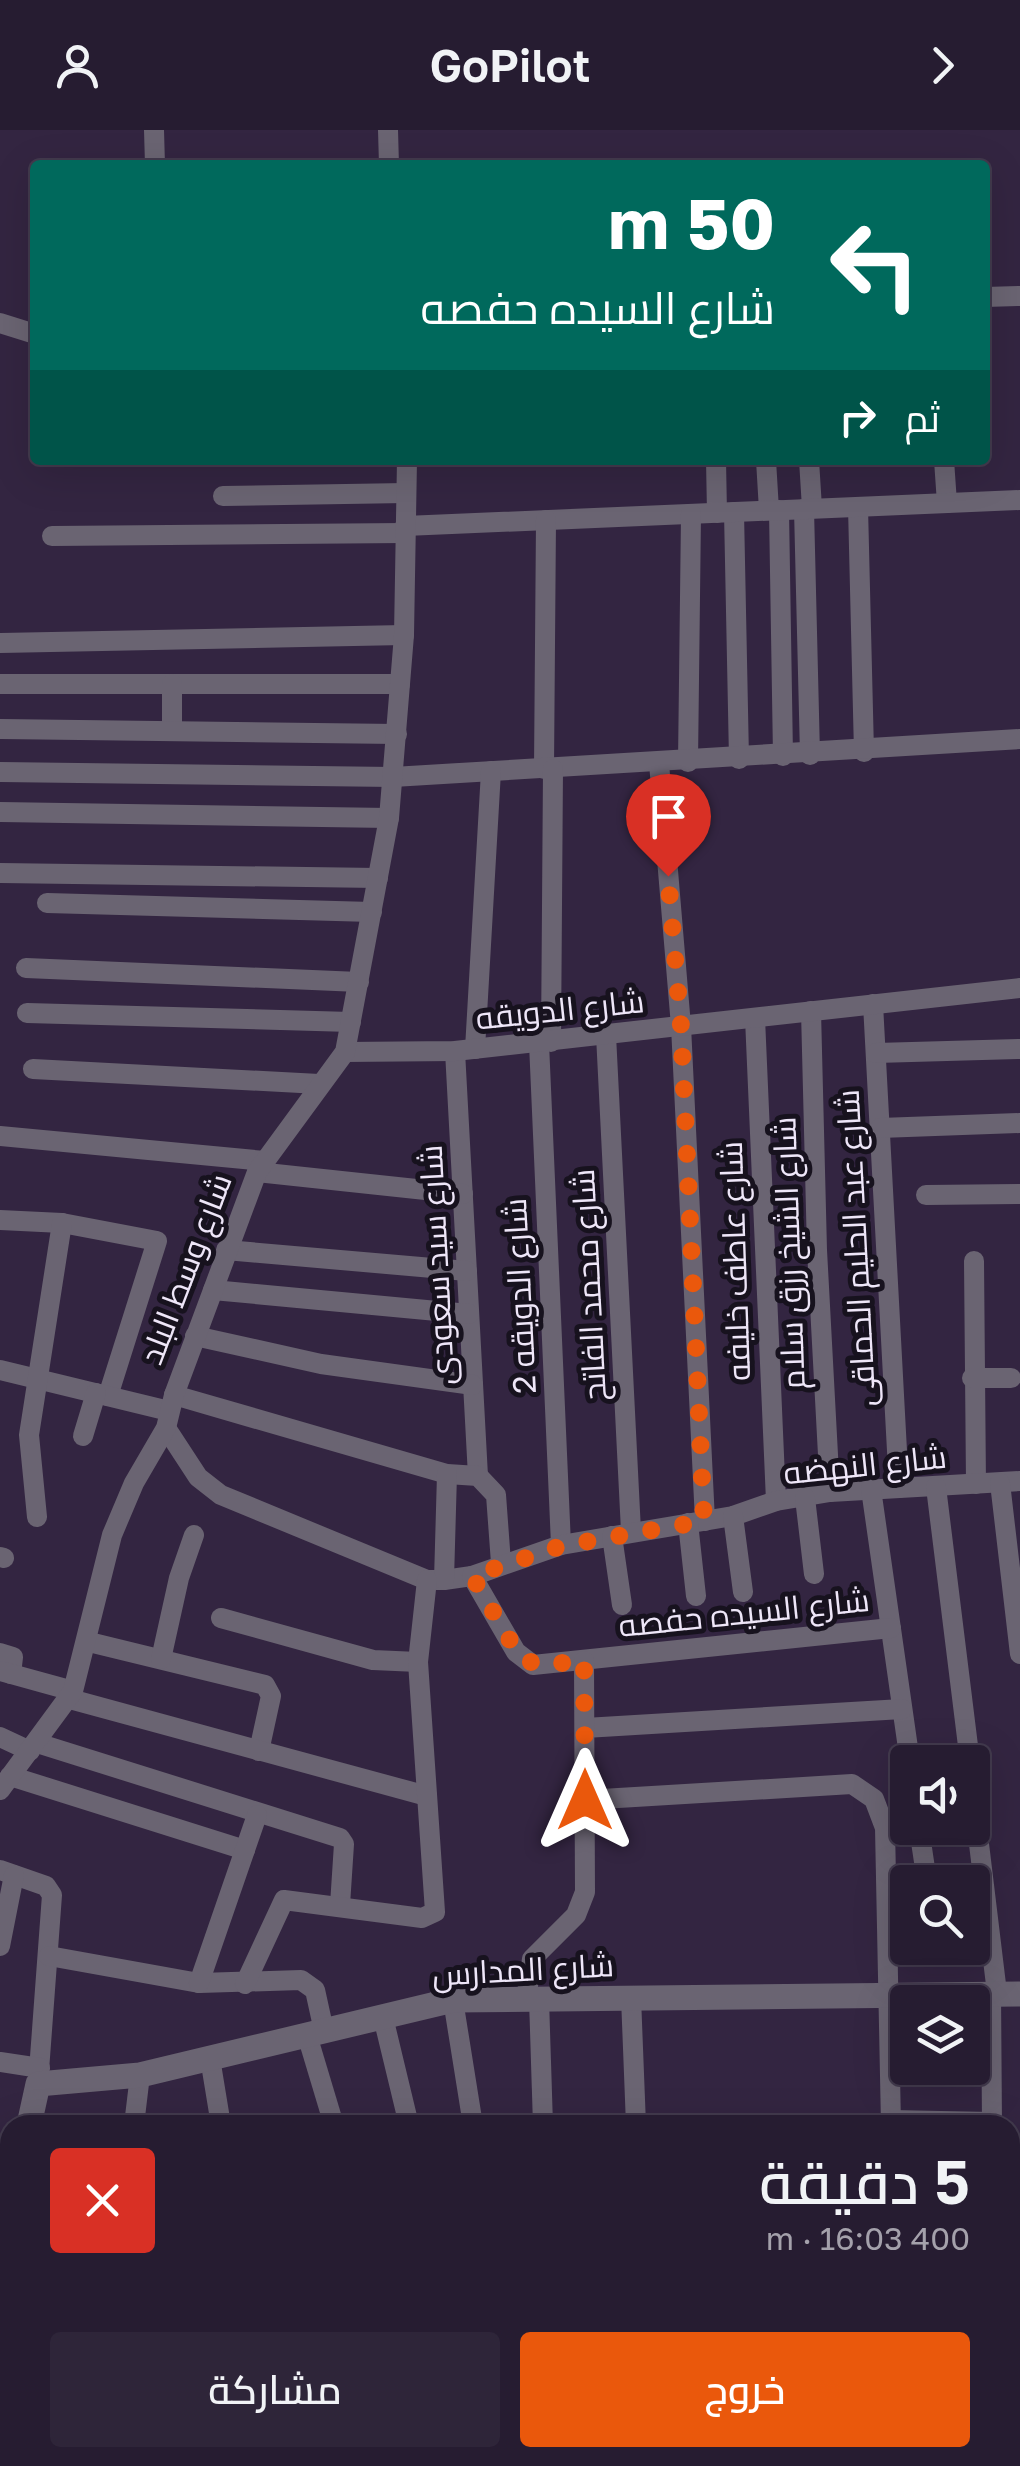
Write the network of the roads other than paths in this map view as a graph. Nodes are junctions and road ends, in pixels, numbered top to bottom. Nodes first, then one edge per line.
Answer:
1 (154, 130) edge
2 (388, 130) edge
3 (155, 160) edge
4 (389, 160) edge
5 (1020, 296) edge
6 (990, 297) edge
7 (0, 323) edge
8 (30, 332) edge
9 (407, 465) edge
10 (717, 465) edge
11 (767, 465) edge
12 (810, 465) edge
13 (944, 465) edge
14 (406, 494) junction
15 (223, 496) dead end
16 (1020, 500) edge
17 (948, 503) junction
18 (858, 506) junction
19 (808, 508) junction
20 (774, 510) junction
21 (726, 512) junction
22 (691, 514) junction
23 (546, 520) junction
24 (405, 529) junction
25 (52, 536) dead end
26 (404, 635) junction
27 (0, 643) edge
28 (0, 684) edge
29 (172, 684) junction
30 (400, 684) junction
31 (0, 729) edge
32 (172, 731) junction
33 (397, 734) junction
34 (1020, 739) edge
35 (864, 752) junction
36 (810, 755) junction
37 (783, 756) junction
38 (738, 759) junction
39 (688, 762) junction
40 (658, 763) junction
41 (549, 769) junction
42 (491, 771) junction
43 (0, 772) edge
44 (393, 778) junction
45 (0, 812) edge
46 (389, 818) junction
47 (0, 873) edge
48 (378, 878) junction
49 (47, 903) dead end
50 (372, 912) junction
51 (26, 968) dead end
52 (358, 982) junction
53 (1020, 988) edge
54 (874, 1004) junction
55 (812, 1012) junction
56 (27, 1013) dead end
57 (755, 1018) junction
58 (351, 1022) junction
59 (681, 1026) junction
60 (606, 1036) junction
61 (545, 1042) junction
62 (1020, 1049) edge
63 (465, 1050) junction
64 (345, 1052) junction
65 (876, 1053) junction
66 (33, 1069) dead end
67 (319, 1084) junction
68 (1020, 1123) edge
69 (880, 1128) junction
70 (0, 1136) edge
71 (261, 1167) junction
72 (463, 1194) junction
73 (1020, 1194) edge
74 (926, 1195) dead end
75 (0, 1220) edge
76 (62, 1223) junction
77 (226, 1250) junction
78 (974, 1262) dead end
79 (468, 1270) junction
80 (212, 1290) junction
81 (469, 1314) junction
82 (195, 1336) junction
83 (0, 1370) edge
84 (35, 1378) junction
85 (972, 1378) junction
86 (1010, 1378) dead end
87 (473, 1385) junction
88 (102, 1395) junction
89 (170, 1411) junction
90 (83, 1436) dead end
91 (448, 1474) junction
92 (478, 1476) junction
93 (1010, 1482) edge
94 (976, 1484) junction
95 (936, 1487) junction
96 (899, 1488) junction
97 (871, 1489) junction
98 (830, 1492) junction
99 (805, 1498) junction
100 (776, 1501) junction
101 (734, 1516) junction
102 (37, 1517) dead end
103 (696, 1522) junction
104 (621, 1533) junction
105 (194, 1534) dead end
106 (561, 1546) junction
107 (501, 1563) junction
108 (814, 1574) dead end
109 (472, 1576) junction
110 (435, 1580) junction
111 (743, 1592) dead end
112 (696, 1596) dead end
113 (622, 1606) dead end
114 (221, 1618) dead end
115 (891, 1628) junction
116 (89, 1642) junction
117 (0, 1652) edge
118 (1020, 1654) edge
119 (160, 1660) junction
120 (584, 1660) junction
121 (418, 1662) junction
122 (6, 1673) edge
123 (72, 1695) junction
124 (902, 1710) junction
125 (585, 1728) junction
126 (0, 1736) edge
127 (907, 1745) edge
128 (968, 1745) edge
129 (33, 1747) junction
130 (259, 1750) junction
131 (5, 1783) edge
132 (427, 1796) junction
133 (585, 1800) junction
134 (257, 1815) junction
135 (981, 1845) edge
136 (245, 1850) junction
137 (7, 1873) edge
138 (340, 1906) junction
139 (0, 1946) edge
140 (48, 1956) junction
141 (199, 1983) junction
142 (245, 1984) junction
143 (1003, 1994) edge
144 (890, 1995) joint
145 (632, 1997) junction
146 (533, 1999) junction
147 (453, 2000) junction
148 (384, 2017) junction
149 (315, 2033) junction
150 (210, 2058) junction
151 (0, 2062) edge
152 (140, 2075) junction
153 (39, 2076) junction
154 (891, 2085) edge
155 (31, 2115) edge
156 (135, 2115) edge
157 (219, 2115) edge
158 (332, 2115) edge
159 (406, 2115) edge
160 (471, 2115) edge
161 (542, 2115) edge
162 (636, 2115) edge
163 (891, 2115) edge
164 (993, 2115) edge

1 - 3 street
2 - 4 street
5 - 6 street
7 - 8 street
9 - 14 street, شارع وسط البلد
10 - 21 street
11 - 20 street
12 - 19 street
13 - 17 street
14 - 15 street
14 - 24 street, شارع وسط البلد
16 - 17 street
17 - 18 street
18 - 19 street
18 - 35 street
19 - 20 street
19 - 36 street
20 - 21 street
20 - 37 street
21 - 22 street
21 - 38 street
22 - 23 street
22 - 39 street
23 - 24 street
23 - 41 street, شارع الدويقه 2
24 - 25 street
24 - 26 street, شارع وسط البلد
26 - 27 street
26 - 30 street, شارع وسط البلد
28 - 29 street
29 - 30 street
29 - 32 street
30 - 33 street, شارع وسط البلد
31 - 32 street
32 - 33 street
33 - 44 street, شارع وسط البلد
34 - 35 street
35 - 36 street
36 - 37 street
37 - 38 street
38 - 39 street
39 - 40 street
40 - 41 street
40 - 59 street
41 - 42 street
41 - 61 street, شارع الدويقه 2
42 - 44 street
42 - 63 street, شارع سيد سعودى
43 - 44 street
44 - 46 street, شارع وسط البلد
45 - 46 street
46 - 48 street, شارع وسط البلد
47 - 48 street
48 - 50 street, شارع وسط البلد
49 - 50 street
50 - 52 street, شارع وسط البلد
51 - 52 street
52 - 58 street, شارع وسط البلد
53 - 54 street, شارع الدويقه
54 - 55 street, شارع الدويقه
54 - 65 street, شارع عبد الحليم الحماقى
55 - 57 street, شارع الدويقه
55 - 98 street, شارع الشيخ رزق سلام
56 - 58 street
57 - 59 street, شارع الدويقه
57 - 100 street, شارع عاطف خليفه
58 - 64 street, شارع وسط البلد
59 - 60 street, شارع الدويقه
59 - 103 street
60 - 61 street, شارع الدويقه
60 - 104 street, شارع محمد الفاتح
61 - 63 street, شارع الدويقه
61 - 106 street, شارع الدويقه 2
62 - 65 street
63 - 64 street, شارع الدويقه
63 - 72 street, شارع سيد سعودى
64 - 67 street, شارع وسط البلد
65 - 69 street, شارع عبد الحليم الحماقى
66 - 67 street
67 - 71 street, شارع وسط البلد
68 - 69 street
69 - 96 street, شارع عبد الحليم الحماقى
70 - 71 street
71 - 72 street
71 - 77 street, شارع وسط البلد
72 - 79 street, شارع سيد سعودى
73 - 74 street
75 - 76 street
76 - 84 street
76 - 88 street
77 - 79 street
77 - 80 street, شارع وسط البلد
78 - 85 street
79 - 81 street, شارع سيد سعودى
80 - 81 street
80 - 82 street, شارع وسط البلد
81 - 87 street, شارع سيد سعودى
82 - 87 street
82 - 89 street, شارع وسط البلد
83 - 84 street
84 - 88 street
84 - 102 street
85 - 86 street
85 - 94 street
87 - 92 street, شارع سيد سعودى
88 - 89 street
88 - 90 street
89 - 91 street
89 - 110 street
89 - 116 street, شارع وسط البلد
91 - 92 street
91 - 110 street
92 - 107 street
93 - 94 street, شارع النهضه
93 - 118 street
94 - 95 street, شارع النهضه
95 - 96 street, شارع النهضه
95 - 128 street
96 - 97 street, شارع النهضه
97 - 98 street, شارع النهضه
97 - 115 street
98 - 99 street, شارع النهضه
99 - 100 street, شارع النهضه
99 - 108 street
100 - 101 street, شارع النهضه
101 - 103 street, شارع النهضه
101 - 111 street
103 - 104 street, شارع النهضه
103 - 112 street
104 - 106 street, شارع النهضه
104 - 113 street, شارع محمد الفاتح
105 - 119 street
106 - 107 street, شارع النهضه
107 - 109 street, شارع النهضه
109 - 110 street, شارع النهضه
109 - 120 street, شارع السيده حفصه
110 - 121 street
114 - 121 street
115 - 120 street, شارع السيده حفصه
115 - 124 street
116 - 119 street
116 - 123 street, شارع وسط البلد
117 - 122 street
119 - 130 street
120 - 125 street
121 - 132 street
122 - 123 street
123 - 129 street, شارع وسط البلد
123 - 130 street
124 - 125 street
124 - 127 street
125 - 133 street
126 - 129 street
129 - 131 street, شارع وسط البلد
129 - 134 street
130 - 132 street
131 - 136 street
132 - 138 street, شارع المدارس
133 - 144 street
133 - 146 street
134 - 136 street
134 - 138 street
135 - 143 street
136 - 141 street
137 - 139 street
137 - 140 street
138 - 142 street, شارع المدارس
140 - 141 street
140 - 153 street
141 - 142 street
142 - 149 street
143 - 164 street
144 - 145 street, شارع المدارس
145 - 146 street, شارع المدارس
145 - 162 street
146 - 147 street, شارع المدارس
146 - 161 street
147 - 148 street, شارع المدارس
147 - 160 street
148 - 149 street, شارع المدارس
148 - 159 street
149 - 150 street, شارع المدارس
149 - 158 street
150 - 152 street, شارع المدارس
150 - 157 street
151 - 153 street
152 - 153 street, شارع المدارس
152 - 156 street
153 - 155 street
154 - 163 street

